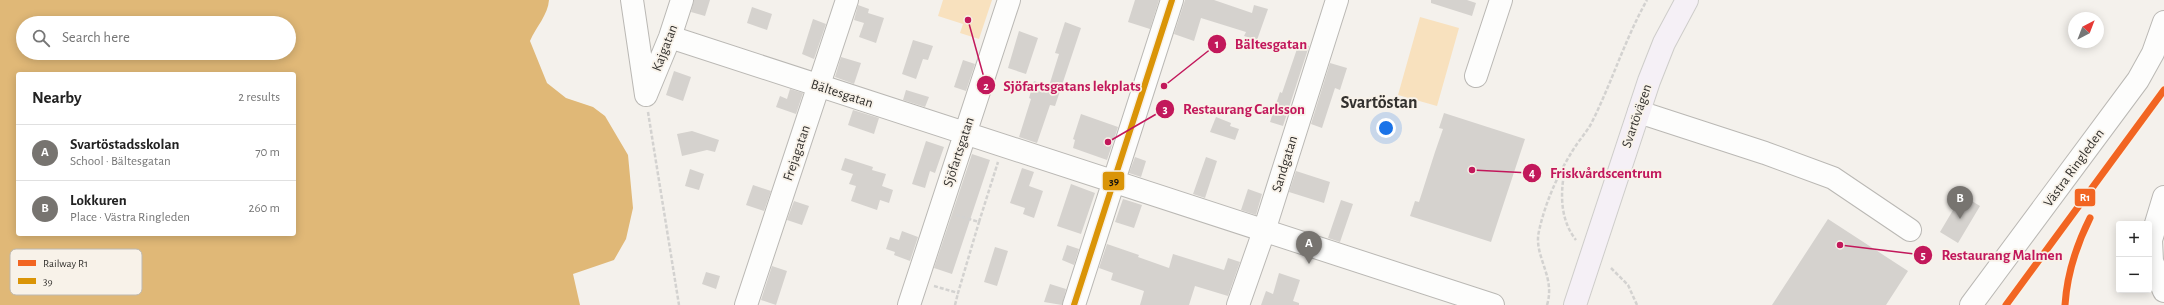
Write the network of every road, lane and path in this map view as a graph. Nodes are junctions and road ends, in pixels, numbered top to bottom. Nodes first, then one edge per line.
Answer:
1 (632, 0) edge
2 (682, 0) edge
3 (847, 0) edge
4 (1009, 0) edge
5 (1172, 0) edge
6 (1337, 0) edge
7 (1501, 0) edge
8 (1647, 0) edge
9 (1687, 0) edge
10 (2164, 22) edge
11 (670, 37) junction
12 (1476, 76) dead end
13 (819, 87) junction
14 (646, 95) junction
15 (1639, 112) junction
16 (965, 132) junction
17 (998, 161) dead end
18 (1568, 161) junction
19 (1113, 181) junction
20 (2164, 196) edge
21 (949, 213) dead end
22 (979, 222) junction
23 (1910, 230) dead end
24 (1264, 231) junction
25 (1576, 240) dead end
26 (1611, 268) dead end
27 (933, 285) dead end
28 (2164, 291) edge
29 (958, 293) junction
30 (679, 305) edge
31 (746, 305) edge
32 (909, 305) edge
33 (955, 305) edge
34 (1074, 305) edge
35 (1238, 305) edge
36 (1493, 305) edge
37 (1547, 305) edge
38 (1575, 305) edge
39 (1637, 305) edge
40 (1971, 305) edge

1 - 14 street
2 - 11 street, Kajgatan
3 - 13 street, Frejagatan
4 - 16 street, Sjöfartsgatan
5 - 19 street
6 - 24 street, Sandgatan
7 - 12 street
8 - 18 path
9 - 15 main road, Svartövägen
10 - 40 street, Västra Ringleden
11 - 13 street, Bältesgatan
11 - 14 street, Kajgatan
13 - 16 street, Bältesgatan
13 - 31 street, Frejagatan
14 - 30 path
15 - 23 street
15 - 38 main road, Svartövägen
16 - 19 street, Bältesgatan
16 - 32 street, Sjöfartsgatan
17 - 22 path
18 - 25 path
18 - 37 path
19 - 24 street, Bältesgatan
19 - 34 street
20 - 28 street
21 - 22 path
22 - 29 path
24 - 35 street, Sandgatan
24 - 36 street, Bältesgatan
26 - 39 path
27 - 29 path
29 - 33 path

